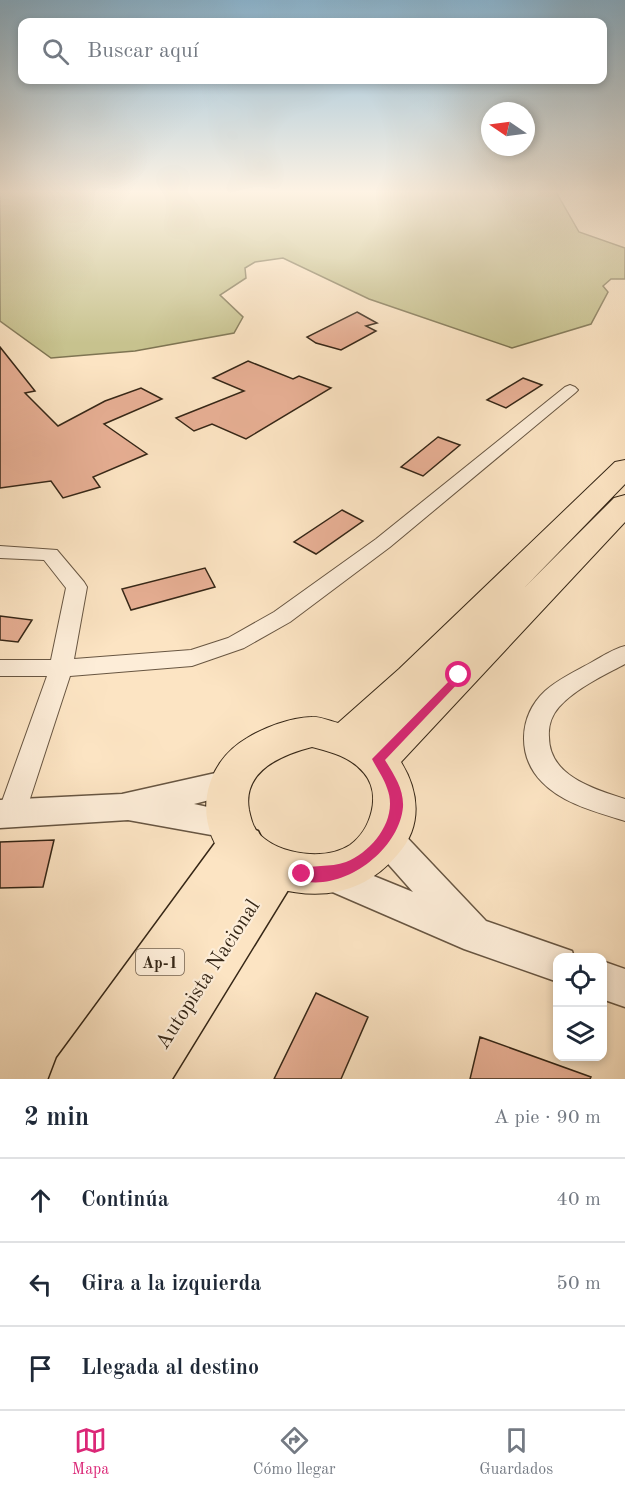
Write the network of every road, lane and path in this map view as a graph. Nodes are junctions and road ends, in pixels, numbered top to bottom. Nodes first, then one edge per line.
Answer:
1 (570, 390) dead end
2 (625, 468) edge
3 (625, 504) edge
4 (0, 552) edge
5 (625, 654) edge
6 (0, 668) edge
7 (62, 668) junction
8 (362, 749) junction
9 (625, 810) edge
10 (6, 814) edge
11 (386, 838) junction
12 (260, 839) junction
13 (477, 936) junction
14 (553, 962) edge
15 (607, 981) edge
16 (625, 988) edge
17 (78, 1079) edge
18 (138, 1079) edge

1 - 7 street
2 - 8 main road
3 - 8 main road
4 - 7 street
5 - 9 street
6 - 7 street
7 - 10 street
8 - 11 main road
8 - 12 main road
10 - 12 street
11 - 12 main road
11 - 13 street
12 - 13 street
12 - 17 highway, Ap-1
12 - 18 highway, Autopista Nacional / Ap-1
13 - 14 street
15 - 16 street

